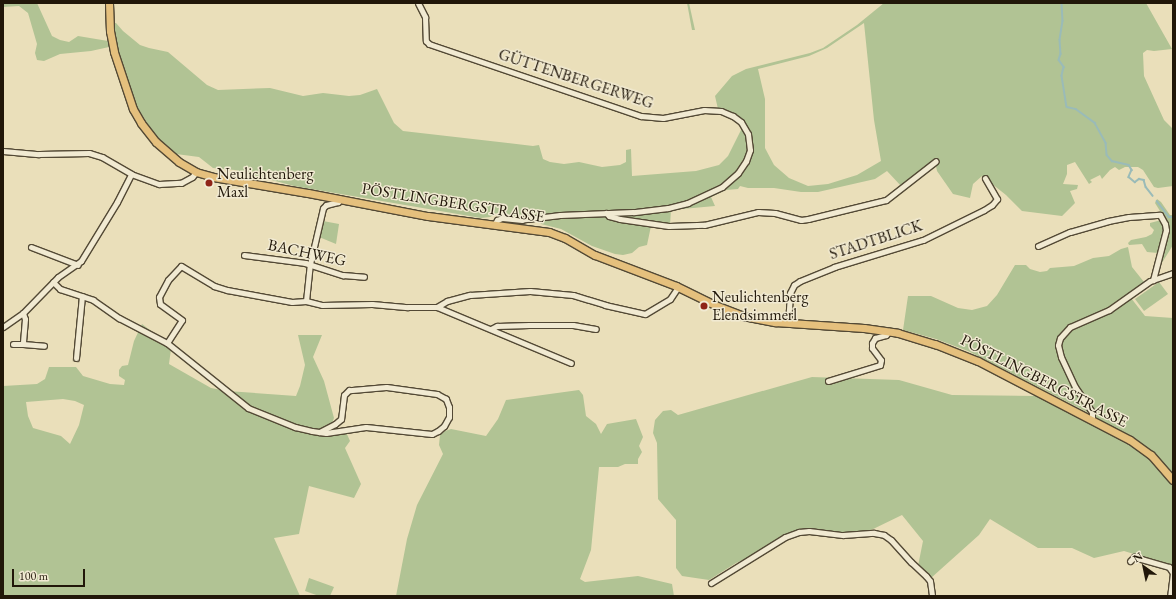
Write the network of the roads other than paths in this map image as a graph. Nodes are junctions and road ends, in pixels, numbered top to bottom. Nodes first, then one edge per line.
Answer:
1 (109, 3) edge
2 (418, 3) edge
3 (3, 151) edge
4 (936, 161) dead end
5 (196, 172) junction
6 (131, 174) junction
7 (985, 178) dead end
8 (340, 199) junction
9 (606, 213) junction
10 (494, 225) junction
11 (1038, 246) dead end
12 (31, 247) dead end
13 (244, 254) dead end
14 (310, 264) junction
15 (78, 265) junction
16 (1173, 273) edge
17 (364, 276) dead end
18 (1153, 280) junction
19 (53, 282) junction
20 (678, 287) junction
21 (82, 296) junction
22 (306, 301) junction
23 (437, 307) junction
24 (23, 313) junction
25 (788, 322) junction
26 (3, 327) edge
27 (491, 329) junction
28 (596, 329) dead end
29 (889, 331) junction
30 (167, 343) junction
31 (13, 344) dead end
32 (23, 344) junction
33 (44, 346) dead end
34 (76, 358) dead end
35 (571, 363) dead end
36 (828, 381) dead end
37 (1092, 420) junction
38 (319, 432) junction
39 (1173, 480) edge
40 (1130, 561) dead end
41 (711, 583) dead end
42 (932, 596) edge
43 (1170, 596) edge

1 - 5 main road, PÖSTLINGBERGSTRASSE
2 - 9 street, GÜTTENBERGERWEG
3 - 6 street
4 - 9 street
5 - 6 street
5 - 8 main road, PÖSTLINGBERGSTRASSE
6 - 15 street
7 - 25 street, STADTBLICK
8 - 10 main road, PÖSTLINGBERGSTRASSE
8 - 14 street
9 - 10 street, GÜTTENBERGERWEG
10 - 20 main road, PÖSTLINGBERGSTRASSE
11 - 18 street
12 - 15 street
13 - 14 street, BACHWEG
14 - 17 street, BACHWEG
14 - 22 street
15 - 19 street
16 - 18 street
18 - 37 street
19 - 21 street
19 - 24 street
20 - 23 street
20 - 25 main road, PÖSTLINGBERGSTRASSE
21 - 30 street
21 - 34 street
22 - 23 street
22 - 30 street
23 - 27 street
24 - 26 street
24 - 32 street
25 - 29 main road, PÖSTLINGBERGSTRASSE
27 - 28 street
27 - 35 street
29 - 36 street
29 - 37 main road, PÖSTLINGBERGSTRASSE
30 - 38 street
31 - 32 street
32 - 33 street
37 - 39 main road, PÖSTLINGBERGSTRASSE
38 - 38 street
40 - 43 street
41 - 42 street

